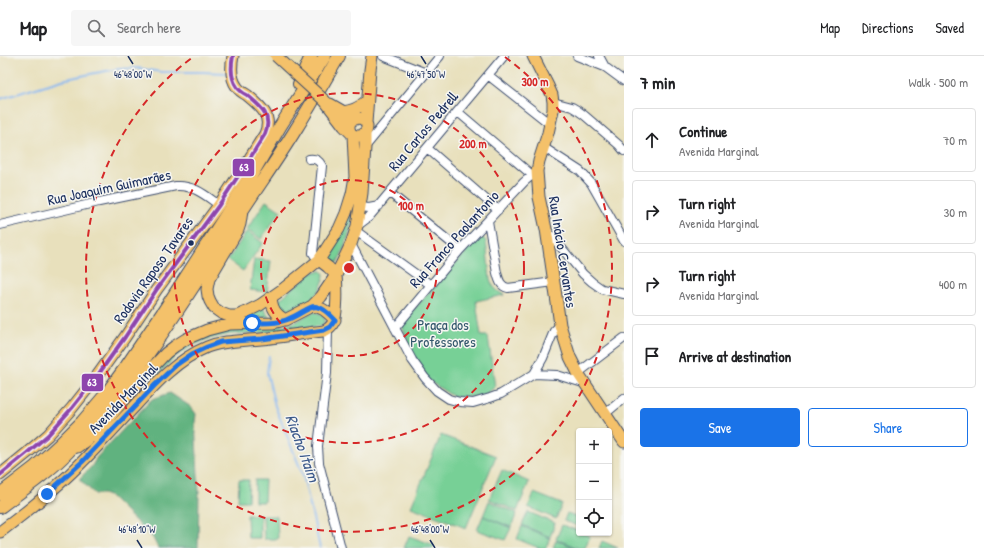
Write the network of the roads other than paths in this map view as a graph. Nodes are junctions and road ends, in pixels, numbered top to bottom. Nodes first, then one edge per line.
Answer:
1 (239, 56) edge
2 (276, 56) edge
3 (311, 56) edge
4 (324, 56) edge
5 (339, 56) edge
6 (372, 56) edge
7 (383, 56) edge
8 (440, 56) edge
9 (504, 56) edge
10 (533, 56) edge
11 (577, 56) edge
12 (599, 56) edge
13 (232, 61) edge
14 (605, 67) junction
15 (426, 73) junction
16 (488, 75) junction
17 (624, 81) edge
18 (324, 101) junction
19 (366, 101) junction
20 (553, 102) junction
21 (343, 112) junction
22 (458, 112) junction
23 (362, 124) junction
24 (550, 124) junction
25 (281, 125) junction
26 (350, 131) junction
27 (378, 131) junction
28 (365, 147) junction
29 (543, 147) junction
30 (427, 148) junction
31 (624, 151) edge
32 (309, 159) dead end
33 (534, 173) junction
34 (390, 193) junction
35 (219, 205) junction
36 (379, 206) junction
37 (360, 207) junction
38 (498, 210) junction
39 (242, 211) junction
40 (488, 221) junction
41 (0, 225) edge
42 (356, 229) junction
43 (546, 230) junction
44 (624, 241) edge
45 (351, 244) junction
46 (460, 250) junction
47 (319, 260) junction
48 (336, 275) junction
49 (554, 282) junction
50 (431, 285) junction
51 (624, 294) edge
52 (271, 297) junction
53 (312, 306) junction
54 (285, 320) junction
55 (331, 325) junction
56 (560, 325) junction
57 (395, 328) junction
58 (624, 338) edge
59 (534, 374) junction
60 (581, 378) junction
61 (624, 398) edge
62 (605, 414) junction
63 (624, 442) edge
64 (68, 453) junction
65 (0, 475) edge
66 (0, 494) edge
67 (0, 508) edge
68 (0, 532) edge
69 (341, 548) edge

1 - 13 main road, Rodovia Raposo Tavares
2 - 18 main road, bridge
3 - 25 highway
4 - 25 highway, Rodovia Raposo Tavares
5 - 39 highway
6 - 19 main road
7 - 15 street
8 - 15 street
9 - 16 street, Rua Carlos Pedrell
10 - 20 main road, Rua Inácio Cervantes
11 - 14 street
12 - 14 street
13 - 35 main road, Rodovia Raposo Tavares
14 - 17 street
15 - 27 street
16 - 22 street, Rua Carlos Pedrell
16 - 24 street
18 - 21 main road
18 - 26 main road
19 - 21 main road
19 - 23 main road
20 - 24 main road, Rua Inácio Cervantes
20 - 31 street
21 - 23 main road
22 - 30 street, Rua Carlos Pedrell
22 - 33 street
23 - 26 main road
23 - 26 main road
23 - 27 street
23 - 28 main road, Avenida Marginal
24 - 29 main road, Rua Inácio Cervantes
25 - 66 highway, Rodovia Raposo Tavares
26 - 47 main road
27 - 28 street
28 - 37 main road, Avenida Marginal
29 - 33 main road, Rua Inácio Cervantes
29 - 44 street
30 - 34 street, Rua Carlos Pedrell
30 - 38 street
32 - 47 street
33 - 38 street, Rua Franco Paolantonio
33 - 43 main road, Rua Inácio Cervantes
34 - 36 street, Rua Carlos Pedrell
34 - 46 street
35 - 41 street, Rua Joaquim Guimarães
35 - 65 main road, Rodovia Raposo Tavares
36 - 37 street
36 - 42 street, Rua Carlos Pedrell
37 - 42 main road, Avenida Marginal
38 - 40 street, Rua Franco Paolantonio
39 - 52 main road
39 - 64 highway
40 - 46 street, Rua Franco Paolantonio
40 - 49 street
42 - 45 main road, Avenida Marginal
42 - 50 street
43 - 49 main road, Rua Inácio Cervantes
43 - 51 street
45 - 48 main road, Avenida Marginal
45 - 57 street
46 - 50 street, Rua Franco Paolantonio
47 - 48 main road
47 - 52 main road
48 - 53 main road, Avenida Marginal
48 - 55 main road, Avenida Marginal
49 - 56 main road, Rua Inácio Cervantes
50 - 57 street, Rua Franco Paolantonio
52 - 54 main road
53 - 54 main road, Avenida Marginal
53 - 55 main road
54 - 64 main road, Avenida Marginal
55 - 68 main road, Avenida Marginal
55 - 69 street
56 - 59 street
56 - 60 main road, Rua Inácio Cervantes
57 - 59 street
58 - 60 street
59 - 60 street
60 - 62 main road, Rua Inácio Cervantes
61 - 62 street
62 - 63 main road, Rua Inácio Cervantes
64 - 67 highway

